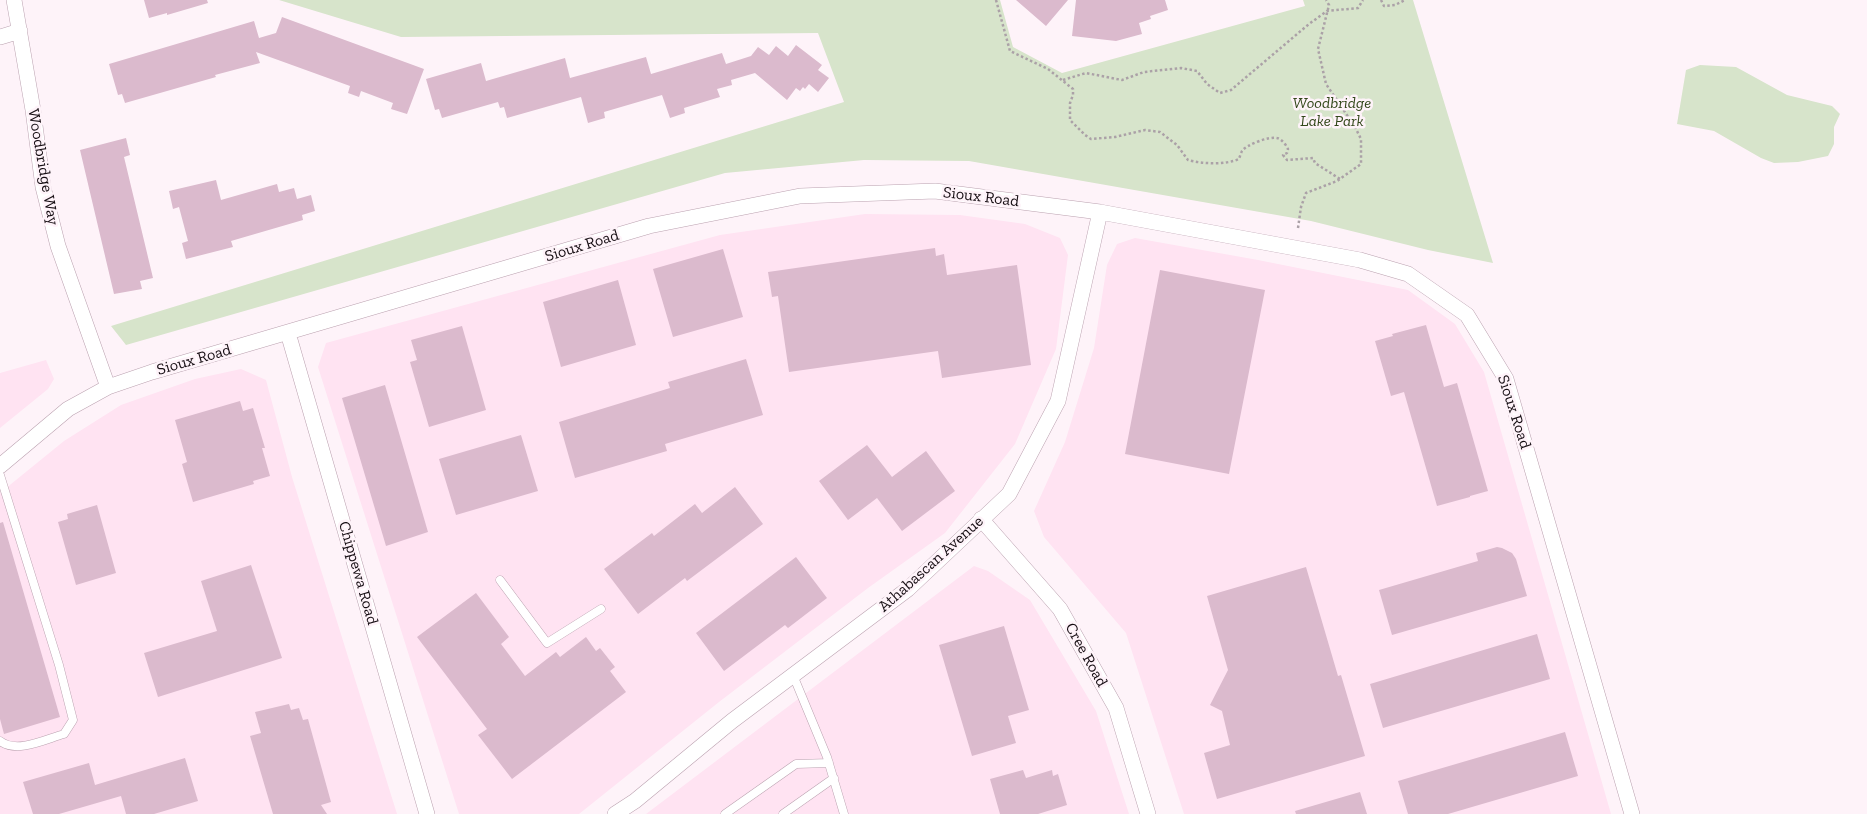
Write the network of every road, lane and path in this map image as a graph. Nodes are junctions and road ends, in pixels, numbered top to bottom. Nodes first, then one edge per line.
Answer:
1 (14, 0) edge
2 (996, 0) edge
3 (1326, 0) edge
4 (1363, 0) edge
5 (1381, 0) edge
6 (1405, 0) edge
7 (1327, 12) junction
8 (20, 31) junction
9 (0, 37) edge
10 (1064, 80) junction
11 (1339, 180) junction
12 (1100, 212) junction
13 (1298, 228) dead end
14 (288, 333) junction
15 (108, 387) junction
16 (0, 466) edge
17 (0, 475) edge
18 (981, 519) junction
19 (500, 580) dead end
20 (602, 609) dead end
21 (793, 675) junction
22 (0, 741) edge
23 (829, 763) junction
24 (834, 778) junction
25 (843, 812) edge
26 (427, 814) edge
27 (615, 814) edge
28 (725, 814) edge
29 (783, 814) edge
30 (835, 814) edge
31 (1148, 814) edge
32 (1632, 814) edge

1 - 8 street, Woodbridge Way
2 - 10 path
3 - 7 path
4 - 7 path
5 - 6 path
7 - 10 path
7 - 11 path
8 - 9 street
8 - 15 street, Woodbridge Way
10 - 11 path
11 - 13 path
12 - 14 street, Sioux Road
12 - 18 street, Athabascan Avenue
12 - 32 street, Sioux Road
14 - 15 street, Sioux Road
14 - 26 street, Chippewa Road
15 - 16 street, Sioux Road
17 - 22 lane
18 - 21 street, Athabascan Avenue
18 - 31 street, Cree Road
19 - 20 lane
21 - 23 lane
21 - 27 street, Athabascan Avenue
23 - 24 lane
23 - 28 lane
24 - 25 lane
24 - 29 lane
25 - 30 lane

